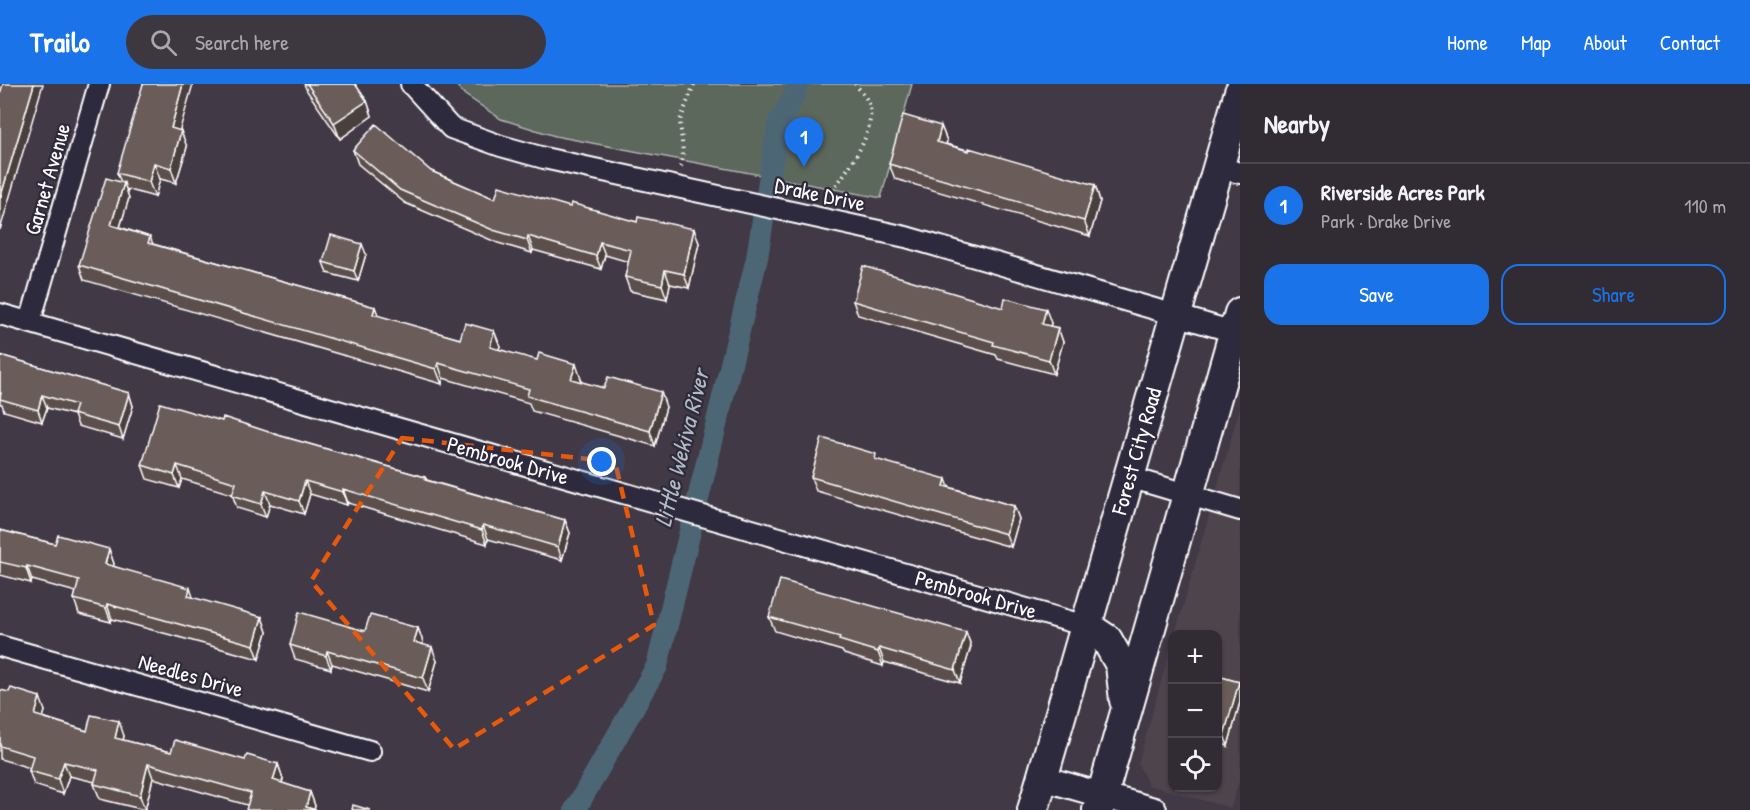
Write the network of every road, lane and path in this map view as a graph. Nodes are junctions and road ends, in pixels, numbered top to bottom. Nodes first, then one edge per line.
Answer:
1 (99, 84) edge
2 (411, 84) edge
3 (694, 84) edge
4 (855, 84) edge
5 (1240, 92) edge
6 (1229, 170) edge
7 (679, 188) junction
8 (824, 219) junction
9 (0, 314) edge
10 (1175, 315) junction
11 (30, 322) junction
12 (1237, 322) edge
13 (1129, 477) junction
14 (1188, 495) junction
15 (1240, 510) edge
16 (1086, 626) junction
17 (0, 645) edge
18 (1126, 712) junction
19 (370, 751) dead end
20 (1042, 778) junction
21 (1100, 802) edge
22 (1033, 810) edge
23 (1154, 810) edge

1 - 11 street, Garnet Avenue
2 - 7 street, Drake Drive
3 - 7 path
4 - 8 path
5 - 6 main road, Forest City Road
6 - 10 main road, Forest City Road
7 - 8 street, Drake Drive
8 - 10 street, Drake Drive
9 - 11 street, Pembrook Drive
10 - 12 street, Drake Drive
10 - 13 main road, Forest City Road
11 - 16 street, Pembrook Drive
12 - 14 main road
13 - 14 street
13 - 16 main road, Forest City Road
14 - 15 street
14 - 18 main road
16 - 18 main road
16 - 20 main road, Forest City Road
17 - 19 street, Needles Drive
18 - 21 main road
20 - 21 street
20 - 22 main road, Forest City Road
21 - 23 street

